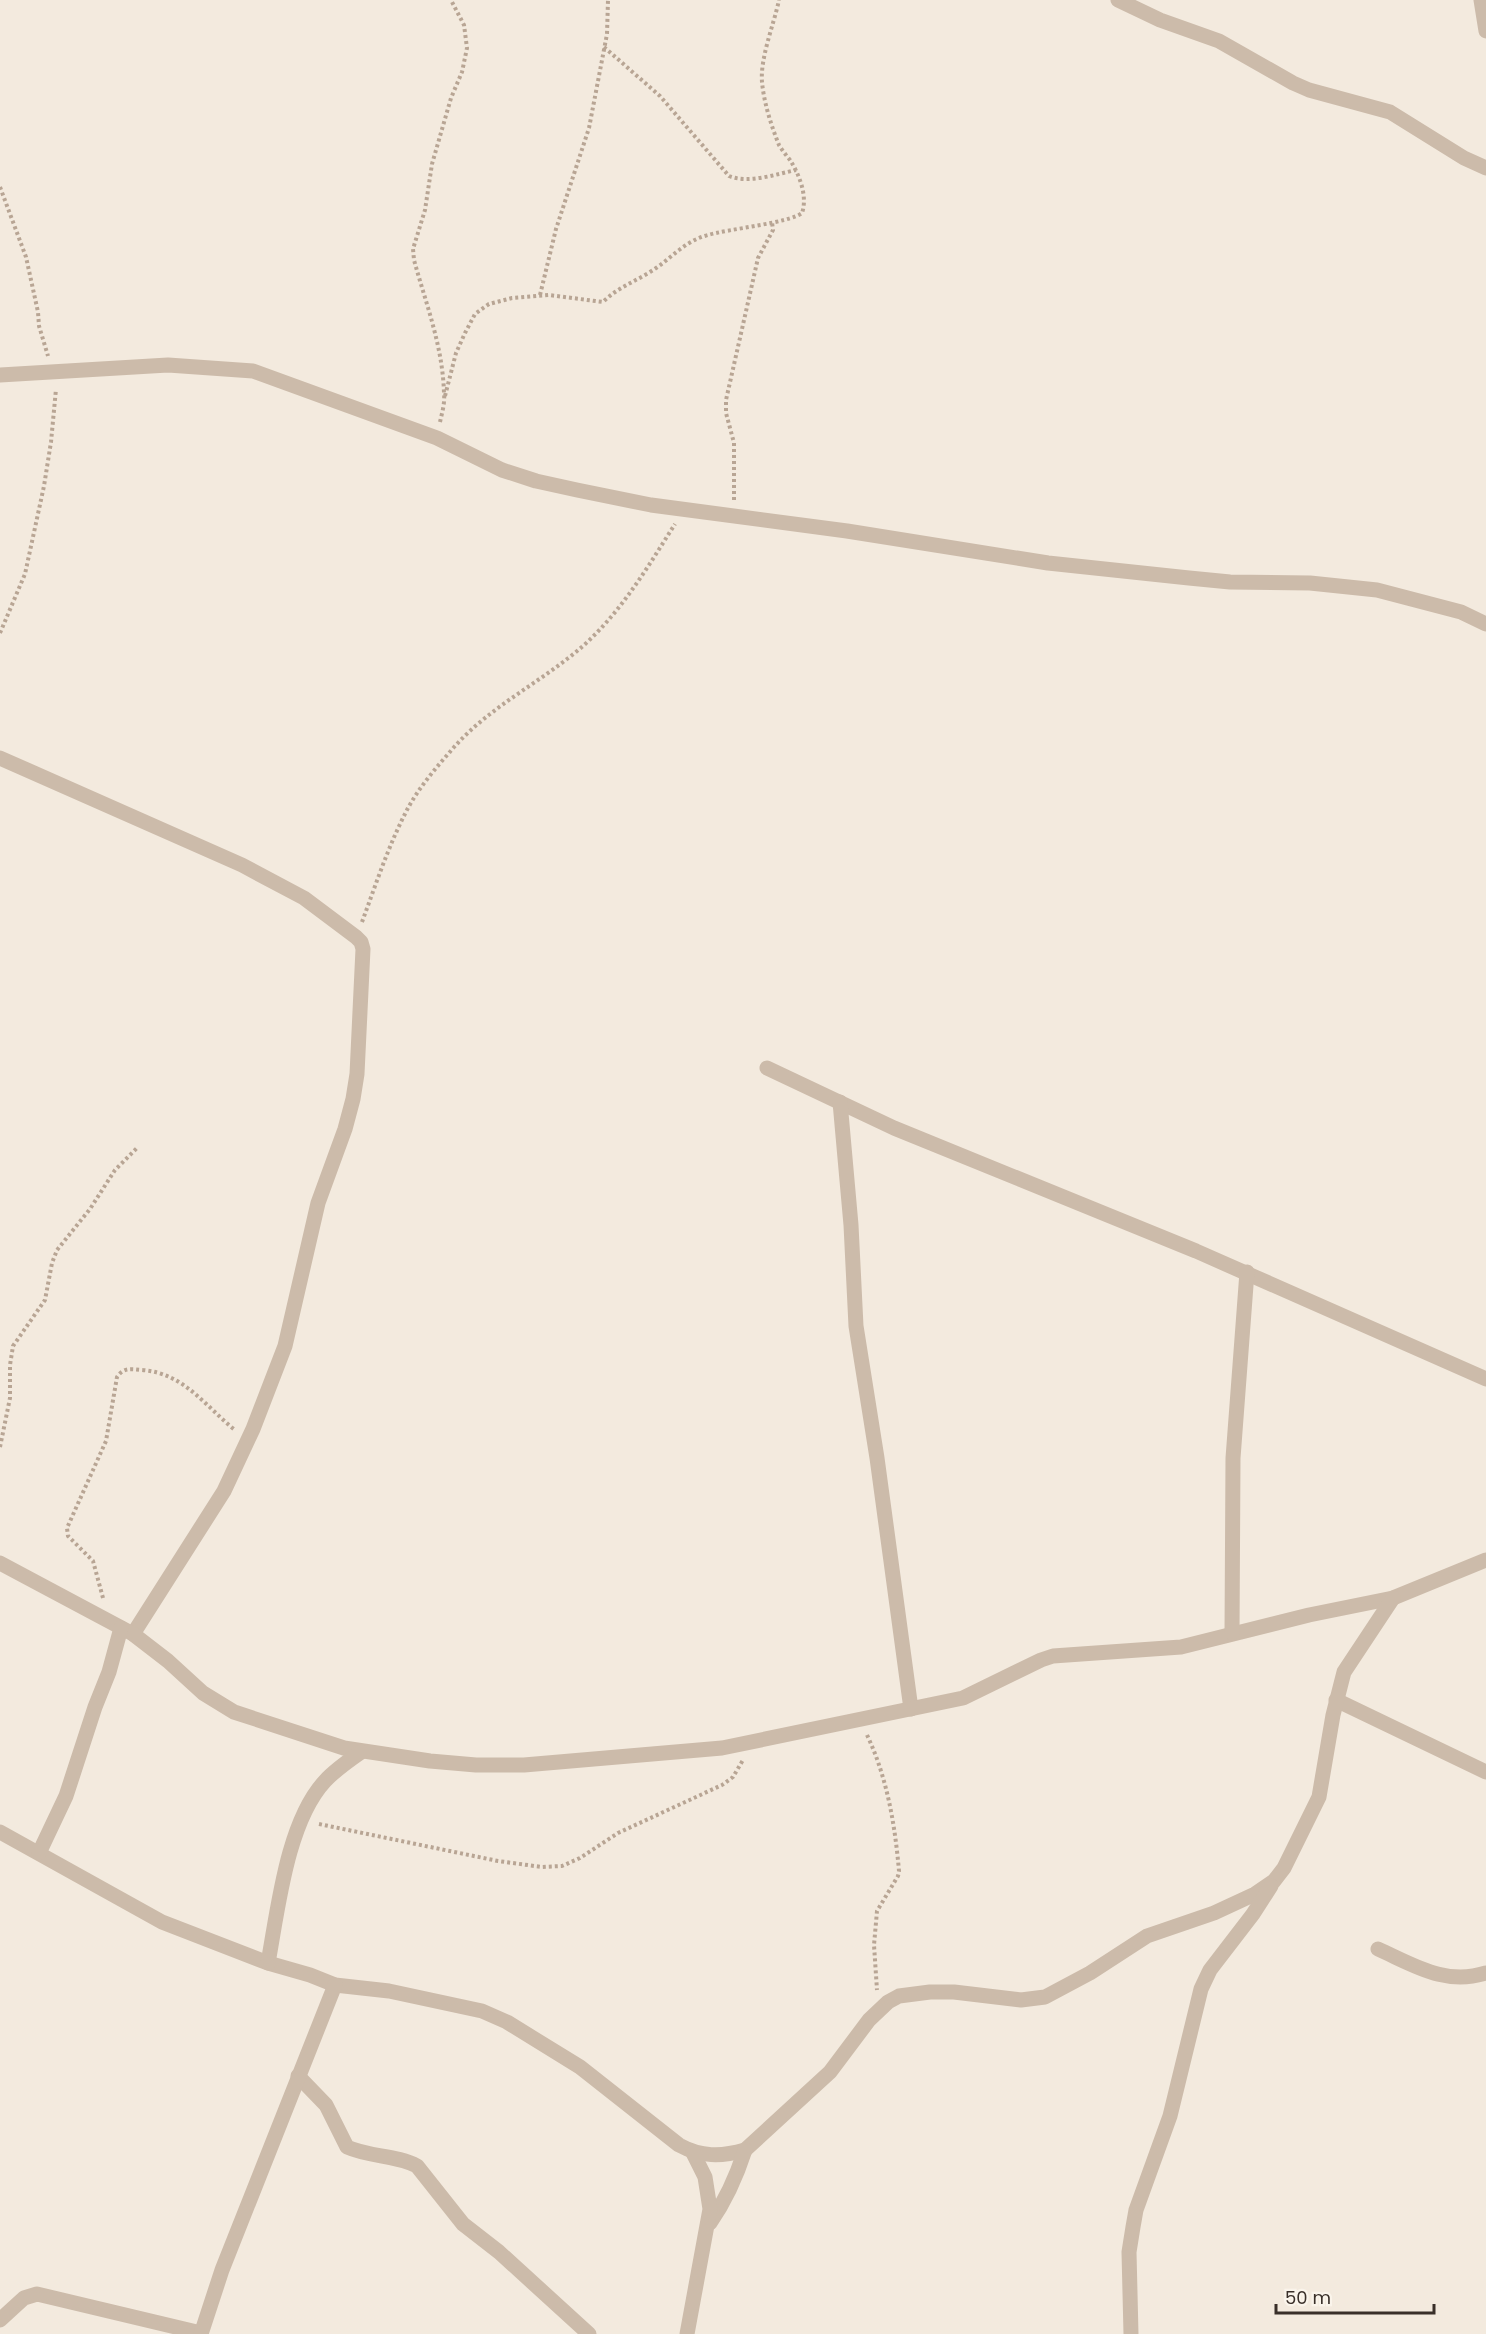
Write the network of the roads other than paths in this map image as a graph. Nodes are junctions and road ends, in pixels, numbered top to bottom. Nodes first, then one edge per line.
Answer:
1 (1118, 0) edge
2 (1481, 0) edge
3 (1486, 31) edge
4 (1486, 168) edge
5 (0, 375) edge
6 (1486, 624) edge
7 (0, 758) edge
8 (767, 1068) dead end
9 (840, 1102) junction
10 (1247, 1272) junction
11 (1486, 1379) edge
12 (1486, 1560) edge
13 (0, 1563) edge
14 (1393, 1598) junction
15 (121, 1628) junction
16 (1232, 1633) junction
17 (1336, 1700) junction
18 (911, 1709) junction
19 (361, 1752) junction
20 (1486, 1772) edge
21 (0, 1832) edge
22 (39, 1853) junction
23 (1274, 1881) junction
24 (1378, 1949) dead end
25 (268, 1963) junction
26 (1486, 1973) edge
27 (335, 1985) junction
28 (298, 2076) junction
29 (745, 2150) junction
30 (693, 2153) junction
31 (709, 2223) junction
32 (0, 2320) edge
33 (201, 2334) edge
34 (589, 2334) edge
35 (687, 2334) edge
36 (1131, 2334) edge

1 - 4 street
2 - 3 street
5 - 6 street
7 - 15 street
8 - 9 street
9 - 10 street
9 - 18 street
10 - 11 street
10 - 16 street
12 - 14 street
13 - 15 street
14 - 16 street
14 - 17 street
15 - 19 street
15 - 22 street
16 - 18 street
17 - 20 street
17 - 23 street
18 - 19 street
19 - 25 street
21 - 22 street
22 - 25 street
23 - 29 street
23 - 36 street
24 - 26 street
25 - 27 street
27 - 28 street
27 - 30 street
28 - 33 street
28 - 34 street
29 - 30 street
29 - 31 street
30 - 31 street
31 - 35 street
32 - 33 street

